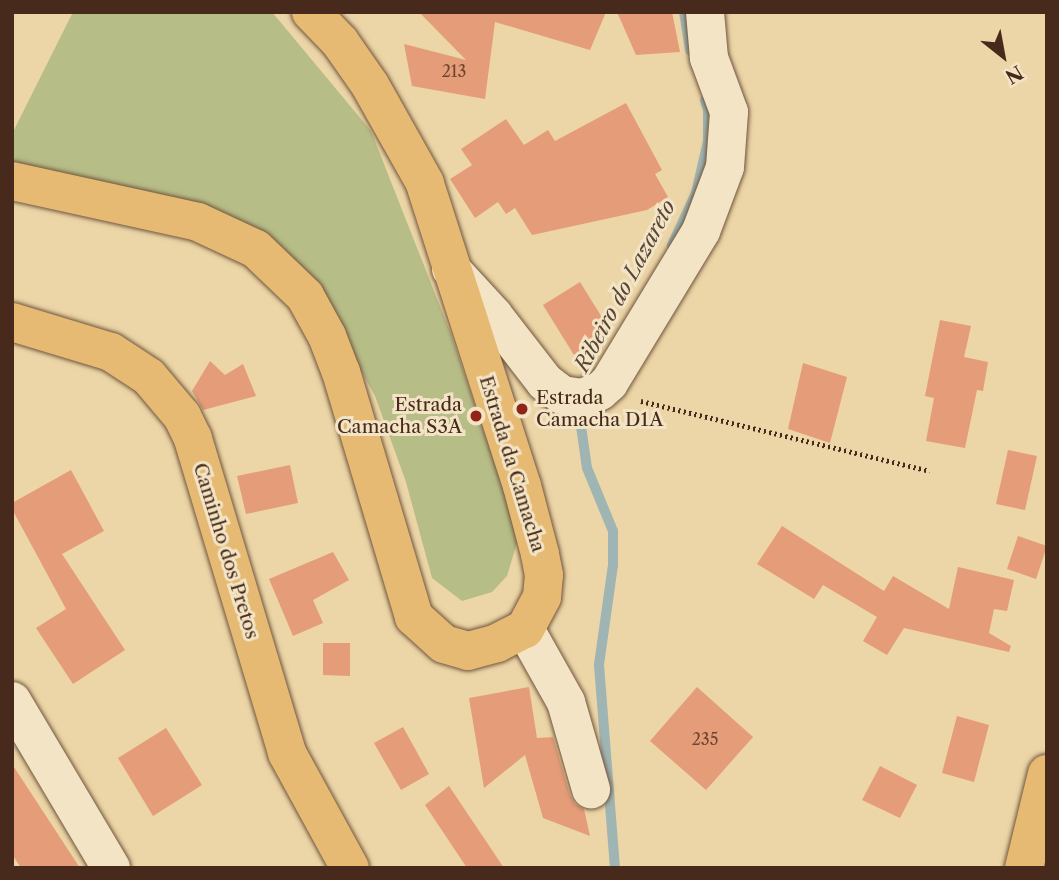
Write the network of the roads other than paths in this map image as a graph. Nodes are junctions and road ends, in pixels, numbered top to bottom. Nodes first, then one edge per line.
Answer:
1 (311, 12) edge
2 (705, 12) edge
3 (12, 181) edge
4 (451, 269) junction
5 (12, 323) edge
6 (525, 629) junction
7 (12, 701) edge
8 (1047, 774) edge
9 (591, 789) dead end
10 (111, 868) edge
11 (350, 868) edge
12 (1024, 868) edge

1 - 4 main road, Estrada da Camacha
2 - 4 street
3 - 6 main road
4 - 6 main road, Estrada da Camacha
5 - 11 main road, Caminho dos Pretos
6 - 9 street
7 - 10 street
8 - 12 main road

